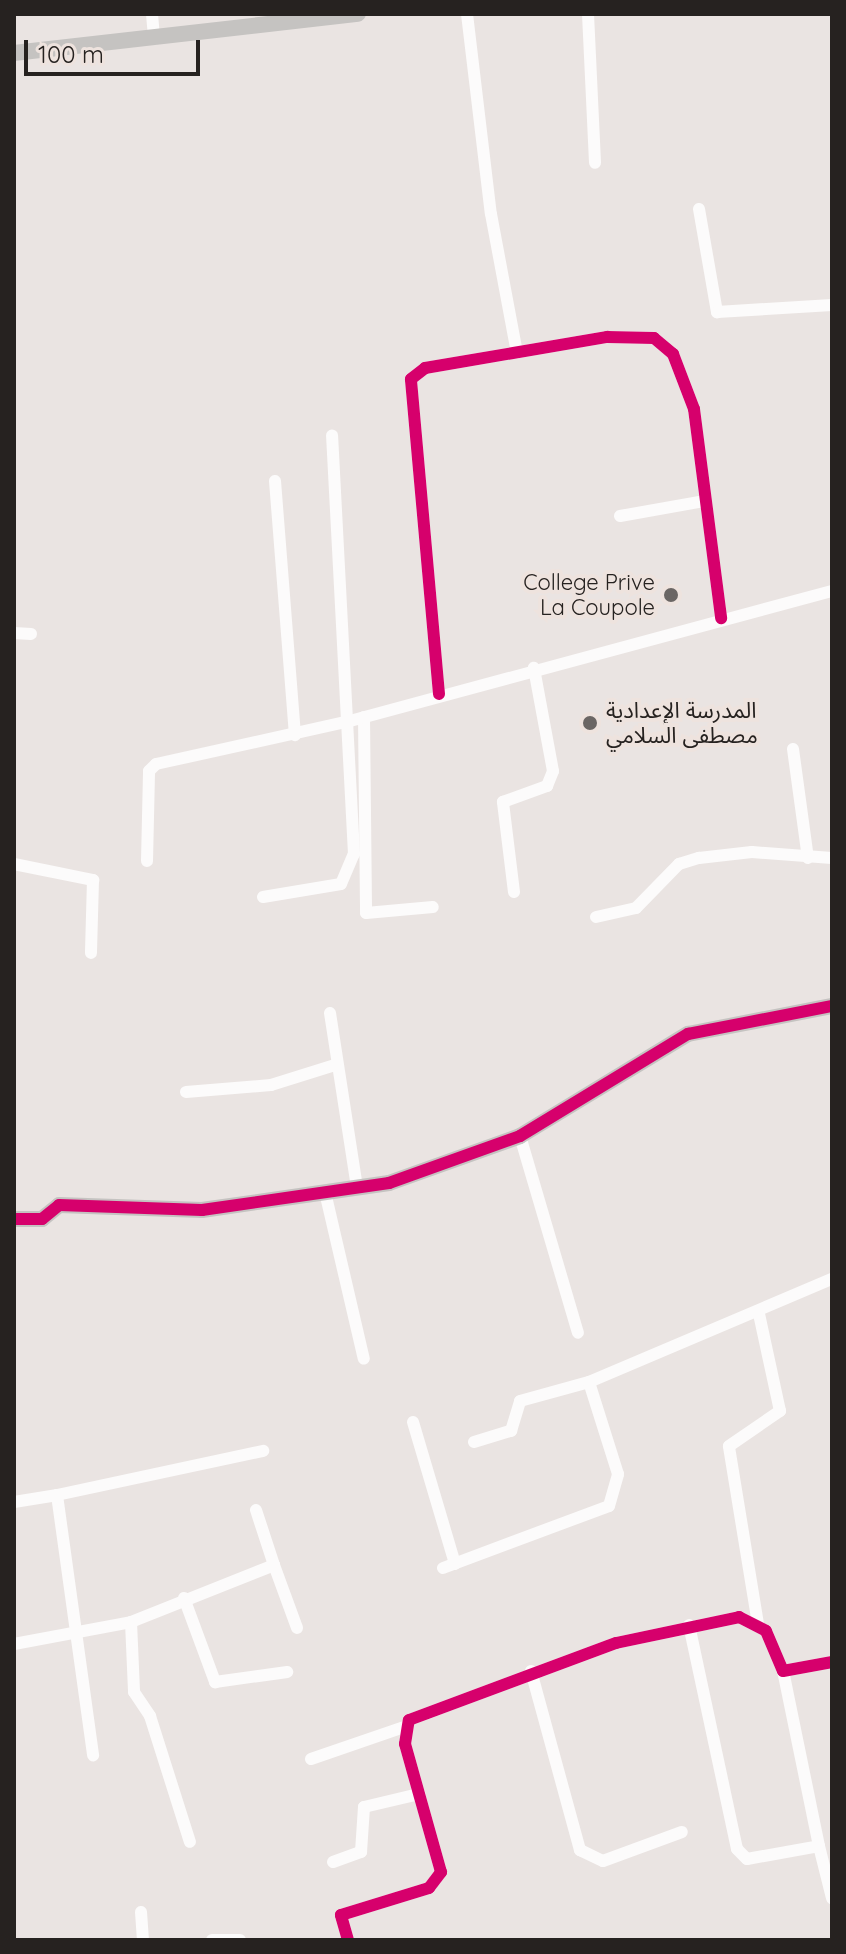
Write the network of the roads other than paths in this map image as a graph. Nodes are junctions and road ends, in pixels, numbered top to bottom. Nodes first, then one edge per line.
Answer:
1 (152, 14) edge
2 (358, 14) edge
3 (467, 14) edge
4 (588, 14) edge
5 (154, 39) junction
6 (14, 53) edge
7 (595, 163) dead end
8 (699, 209) dead end
9 (832, 305) edge
10 (517, 353) junction
11 (332, 436) dead end
12 (275, 481) dead end
13 (704, 501) junction
14 (620, 516) dead end
15 (832, 591) edge
16 (721, 618) junction
17 (14, 633) edge
18 (31, 634) dead end
19 (534, 668) junction
20 (439, 694) junction
21 (364, 717) junction
22 (350, 721) junction
23 (295, 735) junction
24 (793, 749) dead end
25 (808, 858) junction
26 (832, 858) edge
27 (147, 861) dead end
28 (14, 864) edge
29 (514, 892) dead end
30 (263, 897) dead end
31 (433, 907) dead end
32 (596, 917) dead end
33 (91, 953) dead end
34 (832, 1006) edge
35 (330, 1013) dead end
36 (335, 1065) junction
37 (186, 1092) dead end
38 (520, 1136) junction
39 (357, 1188) junction
40 (325, 1192) junction
41 (14, 1219) edge
42 (832, 1279) edge
43 (759, 1314) junction
44 (578, 1333) dead end
45 (364, 1359) dead end
46 (589, 1382) junction
47 (413, 1422) dead end
48 (474, 1442) dead end
49 (263, 1451) dead end
50 (57, 1495) junction
51 (14, 1502) edge
52 (256, 1510) dead end
53 (274, 1565) junction
54 (184, 1598) junction
55 (131, 1622) junction
56 (758, 1624) junction
57 (689, 1625) junction
58 (297, 1628) dead end
59 (72, 1638) junction
60 (14, 1644) edge
61 (832, 1662) edge
62 (531, 1671) junction
63 (783, 1671) junction
64 (287, 1672) dead end
65 (404, 1727) junction
66 (93, 1756) dead end
67 (311, 1759) dead end
68 (419, 1794) junction
69 (682, 1832) dead end
70 (190, 1842) dead end
71 (819, 1846) junction
72 (333, 1862) dead end
73 (832, 1898) edge
74 (141, 1912) dead end
75 (143, 1940) edge
76 (212, 1940) edge
77 (240, 1940) edge
78 (348, 1940) edge

1 - 5 street
2 - 5 street
3 - 10 street
4 - 7 street
5 - 6 street
8 - 9 street
10 - 13 street
10 - 20 street
11 - 22 street
12 - 23 street
13 - 14 street
13 - 16 street
15 - 16 street
16 - 19 street
17 - 18 street
19 - 20 street
19 - 29 street
20 - 21 street
21 - 22 street
21 - 31 street
22 - 23 street
22 - 30 street
23 - 27 street
24 - 25 street
25 - 26 street
25 - 32 street
28 - 33 street
34 - 38 street
35 - 36 street
36 - 37 street
36 - 39 street
38 - 39 street
38 - 44 street
39 - 40 street
40 - 41 street
40 - 45 street
42 - 43 street
43 - 46 street
43 - 56 street
46 - 47 street
46 - 48 street
49 - 50 street
50 - 51 street
50 - 59 street
52 - 53 street
53 - 54 street
53 - 58 street
54 - 55 street
54 - 64 street
55 - 59 street
55 - 70 street
56 - 57 street
56 - 63 street
57 - 62 street
57 - 71 street
59 - 60 street
59 - 66 street
61 - 63 street
62 - 65 street
62 - 69 street
63 - 71 street
65 - 67 street
65 - 68 street
68 - 72 street
68 - 78 street
71 - 73 street
74 - 75 street
76 - 77 street

